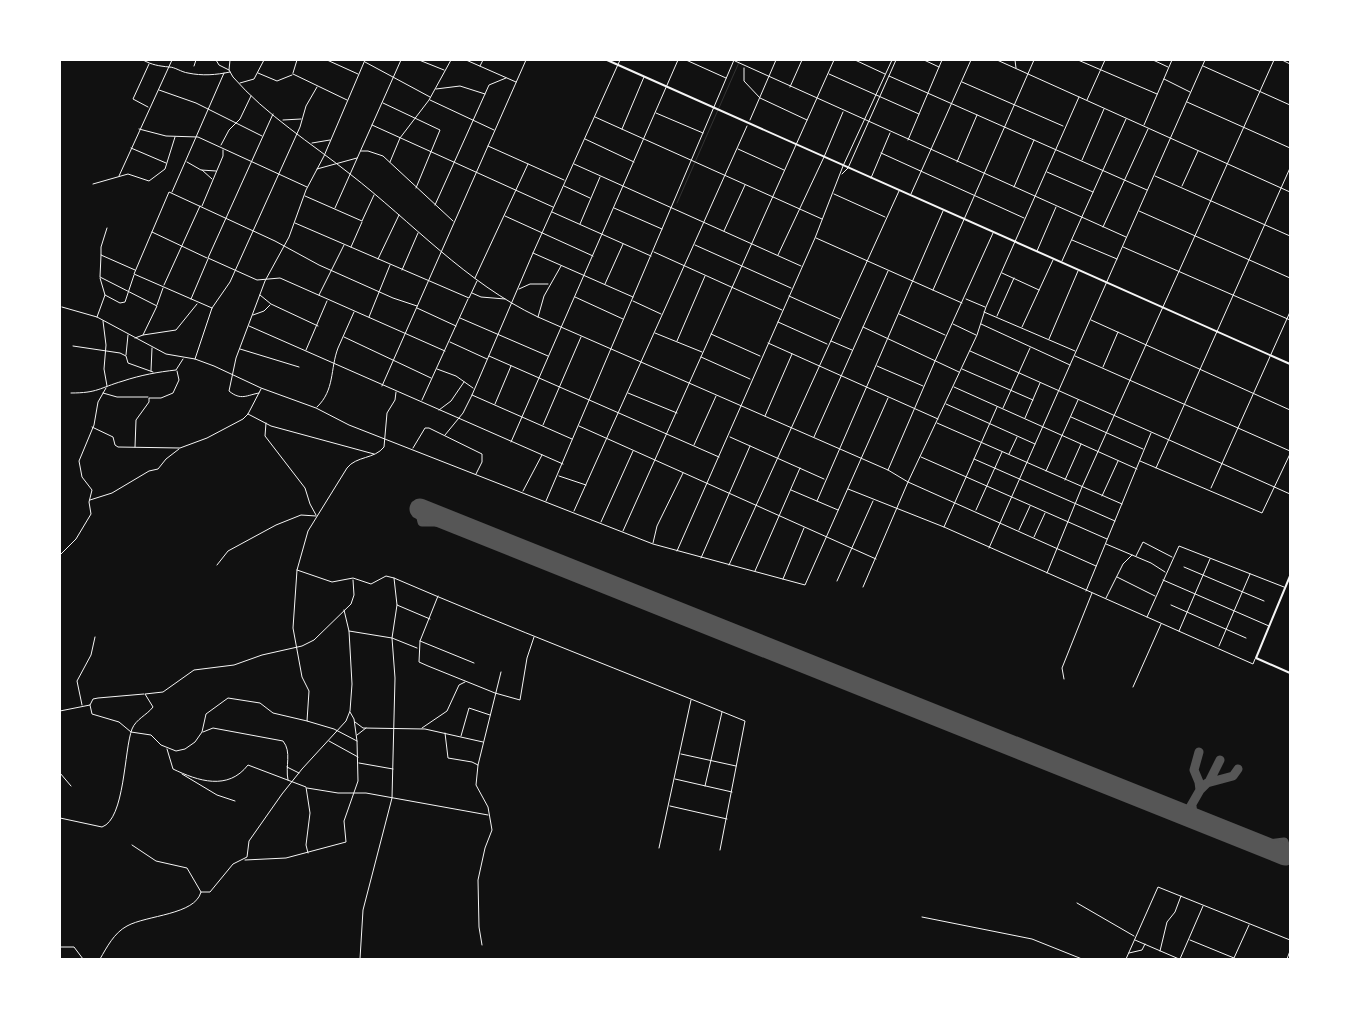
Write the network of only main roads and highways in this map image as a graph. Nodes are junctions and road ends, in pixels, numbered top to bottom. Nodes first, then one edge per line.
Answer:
1 (607, 60) edge
2 (1290, 364) edge
3 (1290, 576) edge
4 (1290, 673) edge

1 - 2 main road
3 - 4 main road

